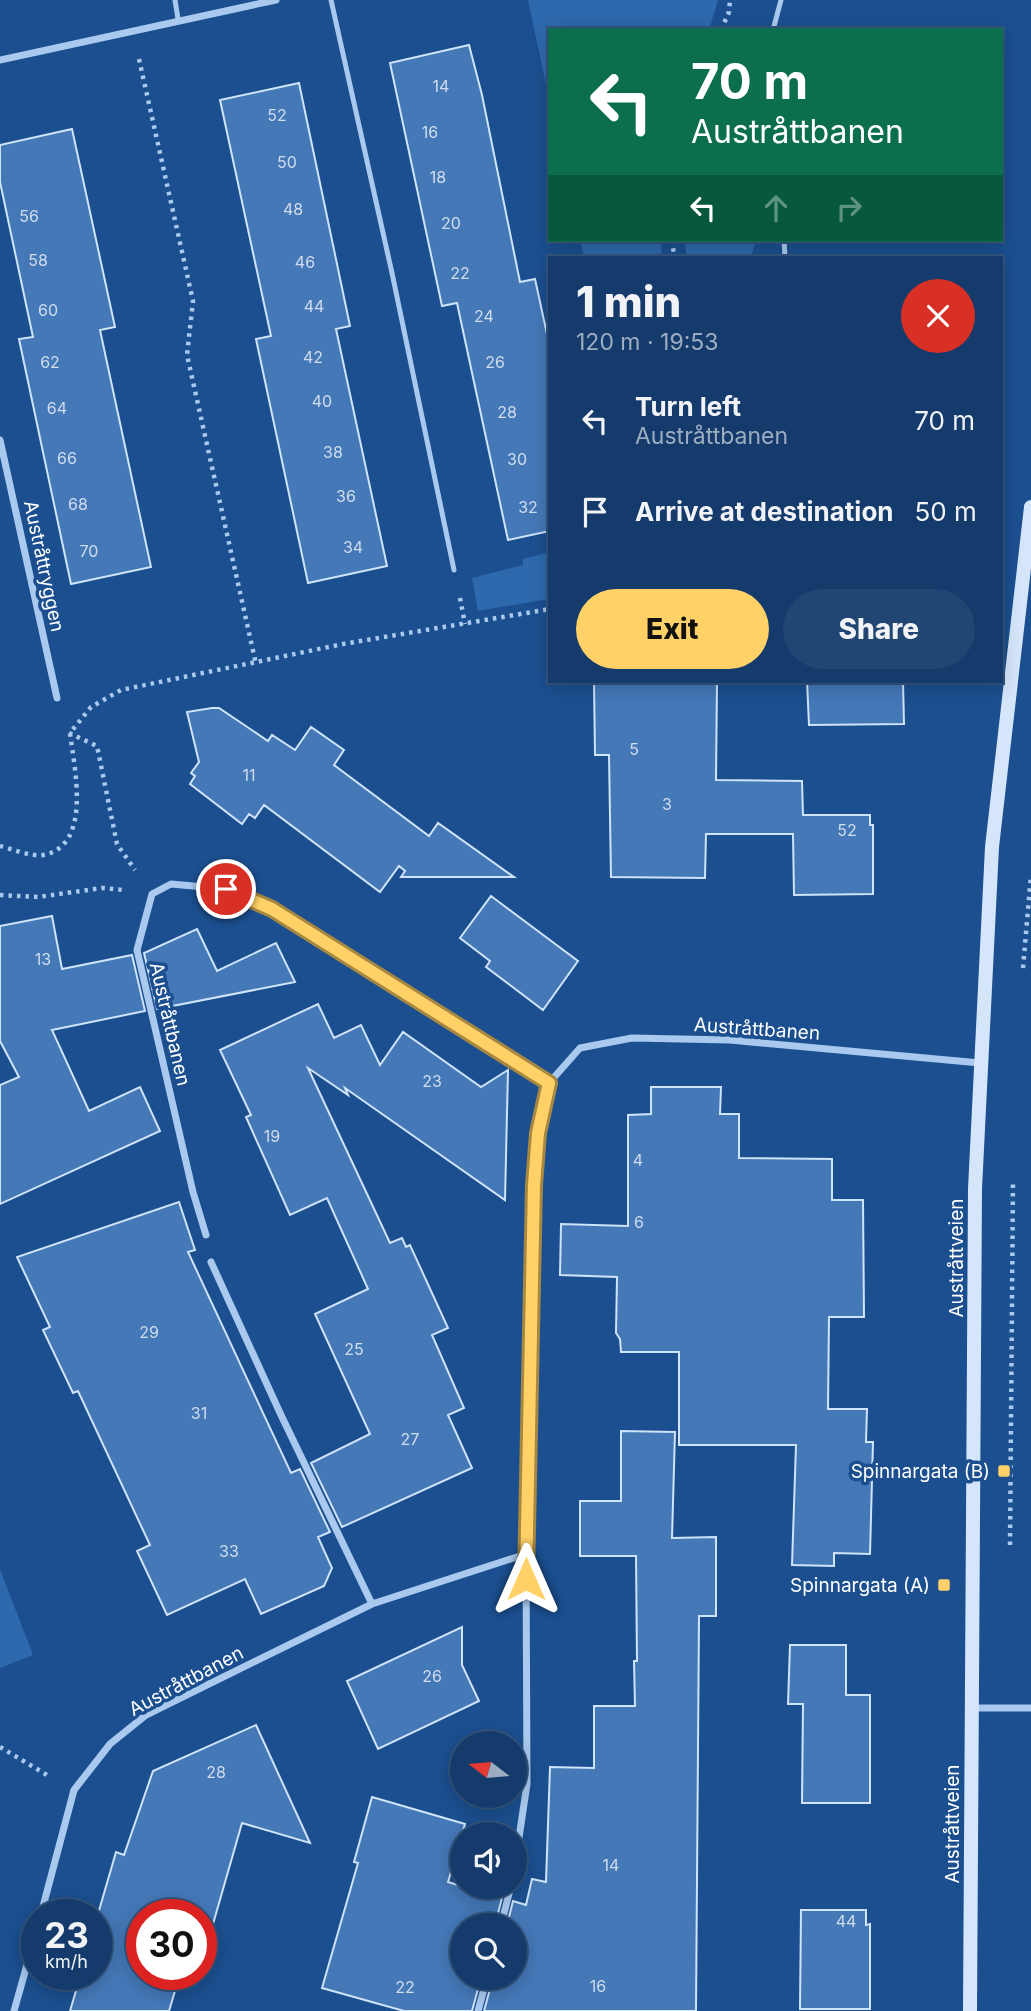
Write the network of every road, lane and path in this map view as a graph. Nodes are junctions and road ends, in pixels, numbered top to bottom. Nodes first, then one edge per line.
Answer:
1 (174, 0) edge
2 (276, 0) edge
3 (331, 0) edge
4 (730, 0) edge
5 (781, 0) edge
6 (178, 19) junction
7 (722, 28) edge
8 (774, 28) edge
9 (133, 30) junction
10 (0, 60) edge
11 (0, 440) edge
12 (1031, 507) edge
13 (454, 570) dead end
14 (548, 609) edge
15 (256, 664) junction
16 (57, 698) joint
17 (70, 733) junction
18 (0, 846) edge
19 (1031, 875) edge
20 (152, 894) junction
21 (0, 895) edge
22 (1023, 970) dead end
23 (980, 1063) junction
24 (549, 1083) junction
25 (1013, 1171) dead end
26 (206, 1235) dead end
27 (211, 1262) dead end
28 (1010, 1551) dead end
29 (526, 1554) junction
30 (372, 1604) junction
31 (972, 1708) junction
32 (1031, 1708) edge
33 (0, 1747) edge
34 (74, 1790) junction
35 (521, 1822) edge
36 (45, 1899) edge
37 (21, 1986) edge
38 (484, 1990) edge
39 (14, 2011) edge
40 (478, 2011) edge
41 (970, 2011) edge

1 - 6 lane
2 - 6 street
3 - 13 lane
4 - 7 path
5 - 8 lane
6 - 9 street
9 - 10 street
9 - 15 path
11 - 16 street, Austråttryggen
12 - 23 main road, Austråttveien
14 - 15 path
15 - 17 path
16 - 17 path
17 - 18 path
17 - 20 path
19 - 22 path
20 - 21 path
20 - 24 street
20 - 26 street, Austråttbanen
23 - 24 street, Austråttbanen
23 - 31 main road, Austråttveien
24 - 29 street, Austråttbanen
25 - 28 path
27 - 30 street
29 - 30 street, Austråttbanen
29 - 35 street
30 - 34 street, Austråttbanen
31 - 32 street
31 - 41 main road, Austråttveien
33 - 34 path
34 - 36 street, Austråttbanen
37 - 39 street
38 - 40 street

